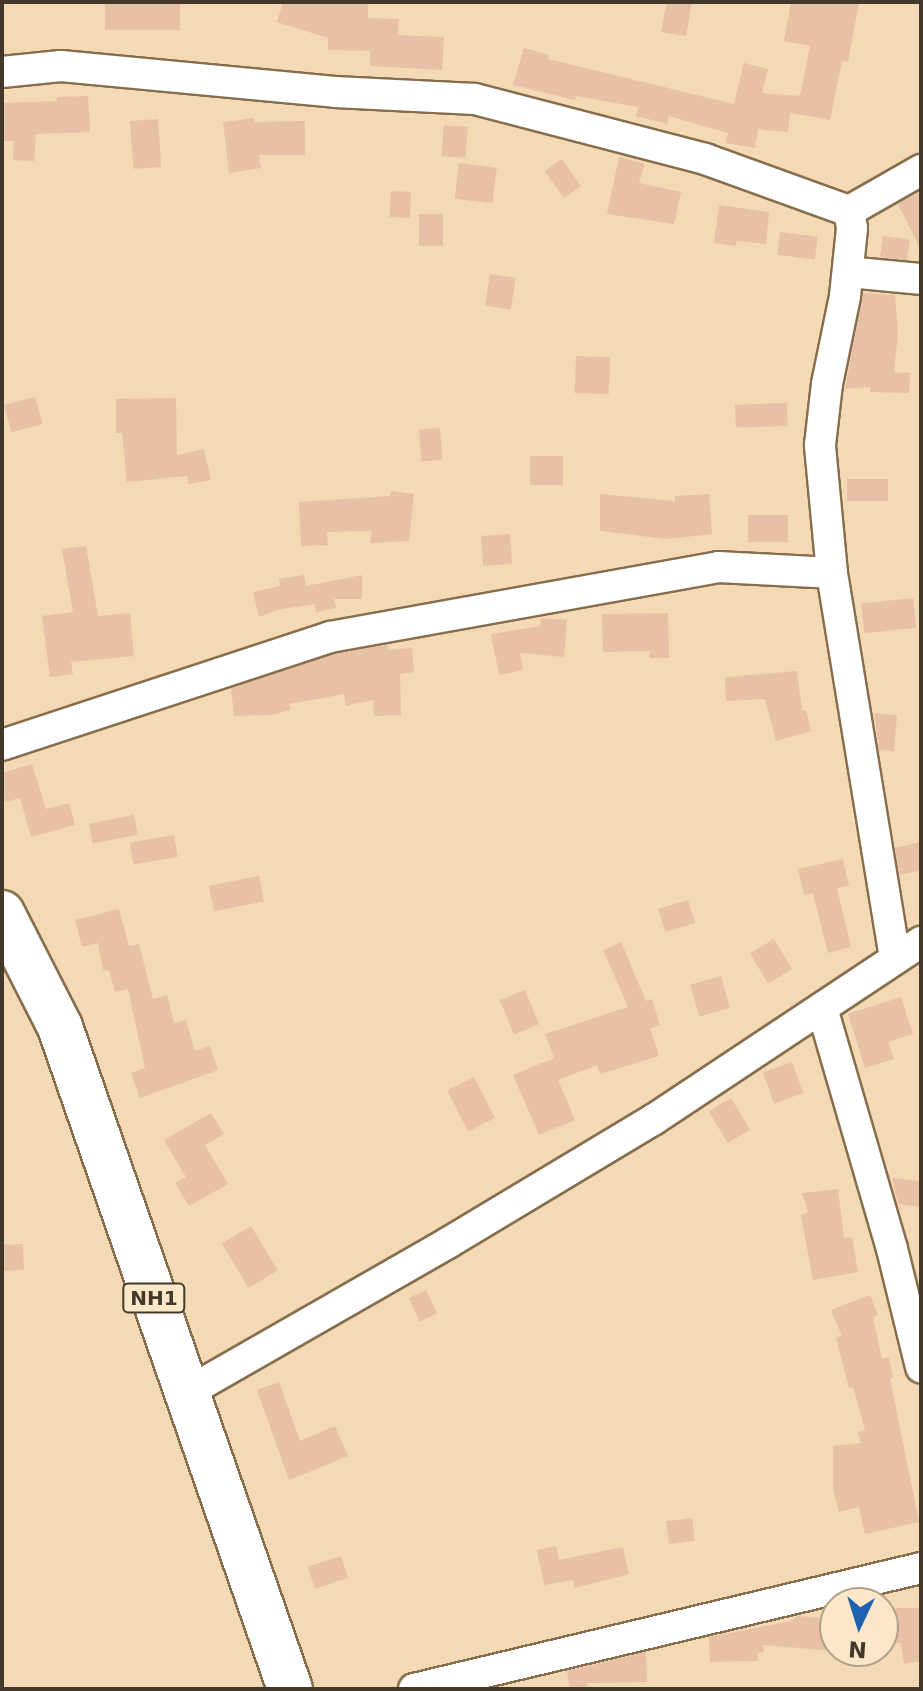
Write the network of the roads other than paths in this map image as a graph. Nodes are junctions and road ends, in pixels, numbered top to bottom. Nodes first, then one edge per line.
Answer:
1 (2, 72) edge
2 (921, 170) edge
3 (849, 211) junction
4 (848, 272) junction
5 (921, 279) edge
6 (832, 573) junction
7 (2, 745) edge
8 (2, 913) edge
9 (921, 942) edge
10 (895, 958) junction
11 (822, 1008) junction
12 (921, 1367) edge
13 (186, 1393) junction
14 (921, 1568) edge
15 (290, 1689) edge
16 (414, 1689) edge

1 - 3 street
2 - 3 street
3 - 4 street
4 - 5 street
4 - 6 street
6 - 7 street
6 - 10 street
8 - 13 highway, NH1
9 - 10 street
10 - 11 street
11 - 12 street
11 - 13 street
13 - 15 highway, NH1
14 - 16 street

